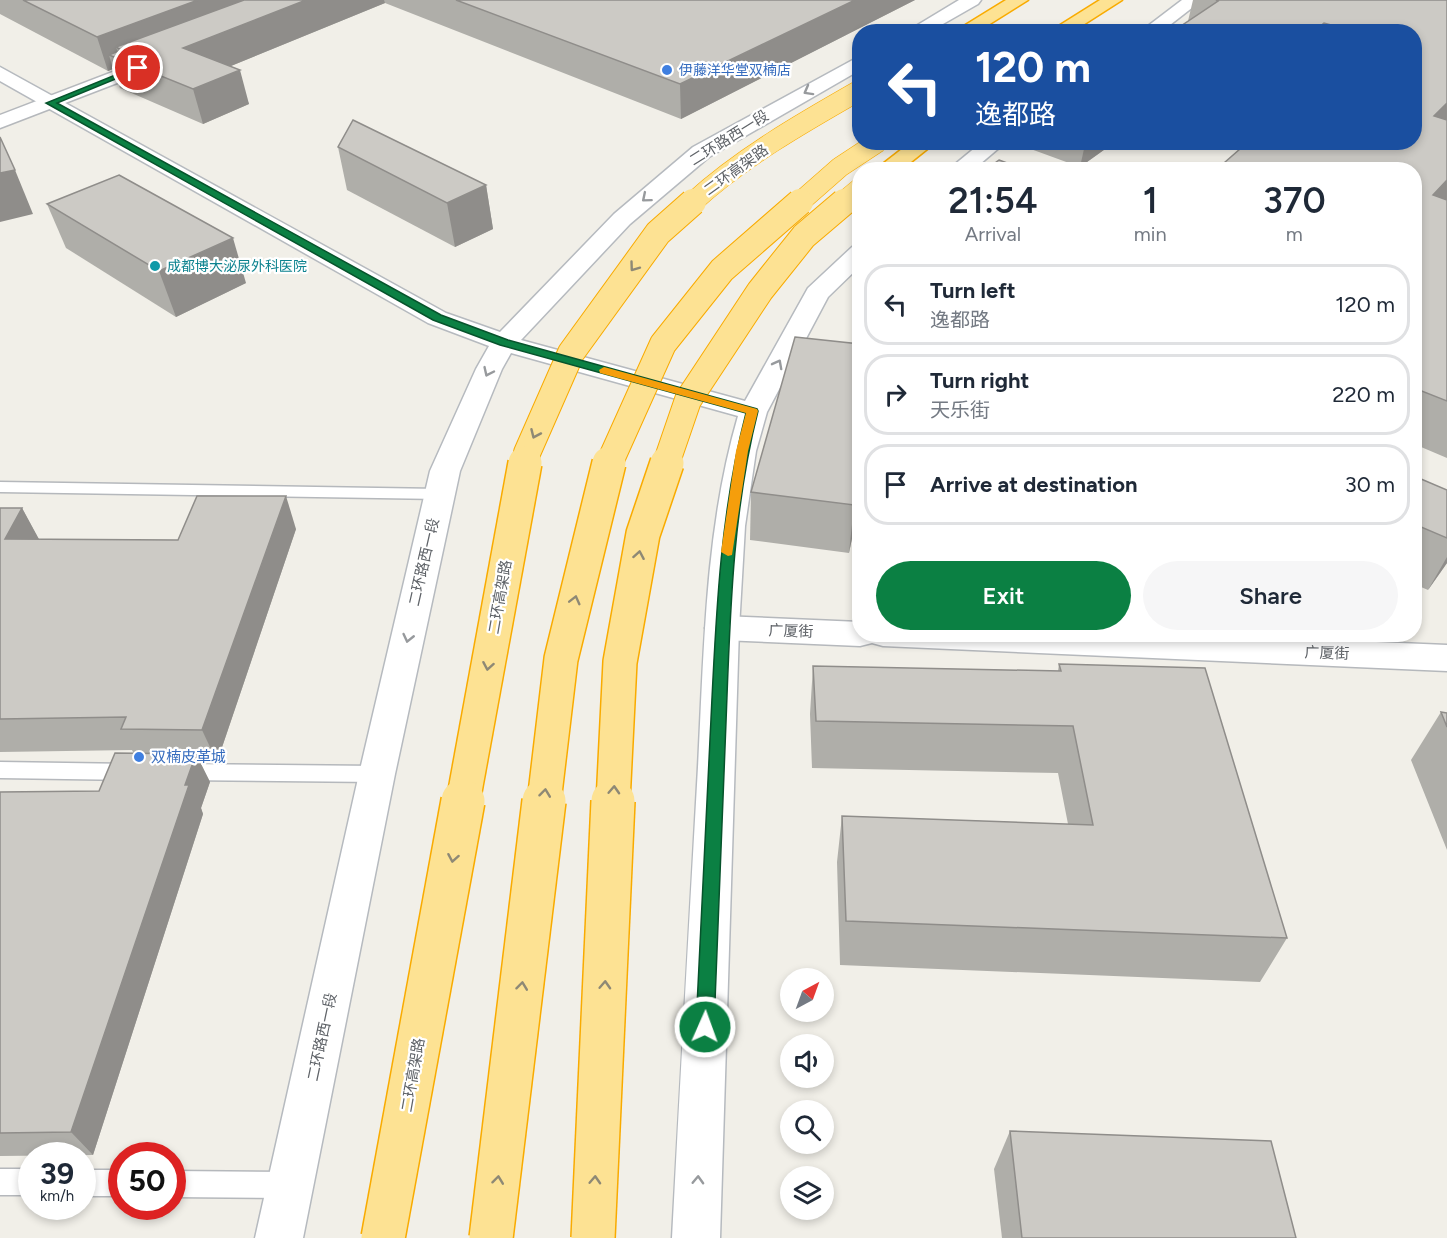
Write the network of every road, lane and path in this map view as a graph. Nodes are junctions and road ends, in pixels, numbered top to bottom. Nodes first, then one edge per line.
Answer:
1 (972, 0) edge
2 (1019, 0) edge
3 (1115, 0) edge
4 (1193, 0) edge
5 (929, 24) edge
6 (977, 24) edge
7 (1072, 24) edge
8 (1088, 24) edge
9 (1160, 24) edge
10 (170, 56) edge
11 (852, 67) edge
12 (0, 74) edge
13 (852, 94) edge
14 (51, 103) junction
15 (0, 122) edge
16 (866, 150) edge
17 (915, 150) edge
18 (985, 150) edge
19 (897, 162) edge
20 (970, 162) edge
21 (852, 195) edge
22 (852, 260) edge
23 (504, 343) junction
24 (753, 411) junction
25 (0, 487) edge
26 (440, 494) junction
27 (722, 628) junction
28 (852, 633) edge
29 (1071, 642) edge
30 (1447, 658) edge
31 (0, 770) edge
32 (377, 774) junction
33 (0, 1182) edge
34 (18, 1182) edge
35 (186, 1184) edge
36 (291, 1185) junction
37 (279, 1238) edge
38 (383, 1238) edge
39 (491, 1238) edge
40 (592, 1238) edge
41 (696, 1238) edge

1 - 5 main road
2 - 6 highway
3 - 7 highway
3 - 8 highway
4 - 9 main road
10 - 14 main road
11 -> 23 main road, 二环路西一段
12 - 14 main road
13 -> 38 highway, 二环高架路, bridge
14 - 15 main road
14 - 23 main road
39 -> 16 highway, bridge
17 - 19 highway
18 - 20 main road
40 -> 21 highway, bridge
24 -> 22 main road
23 - 24 main road
23 -> 26 main road, 二环路西一段
24 - 27 main road
25 - 26 lane
26 -> 32 main road, 二环路西一段
27 - 28 main road, 广厦街
41 -> 27 main road
29 - 30 main road, 广厦街
31 - 32 lane
32 - 36 main road, 二环路西一段
33 - 34 lane
35 - 36 lane
36 - 37 main road, 二环路西一段

